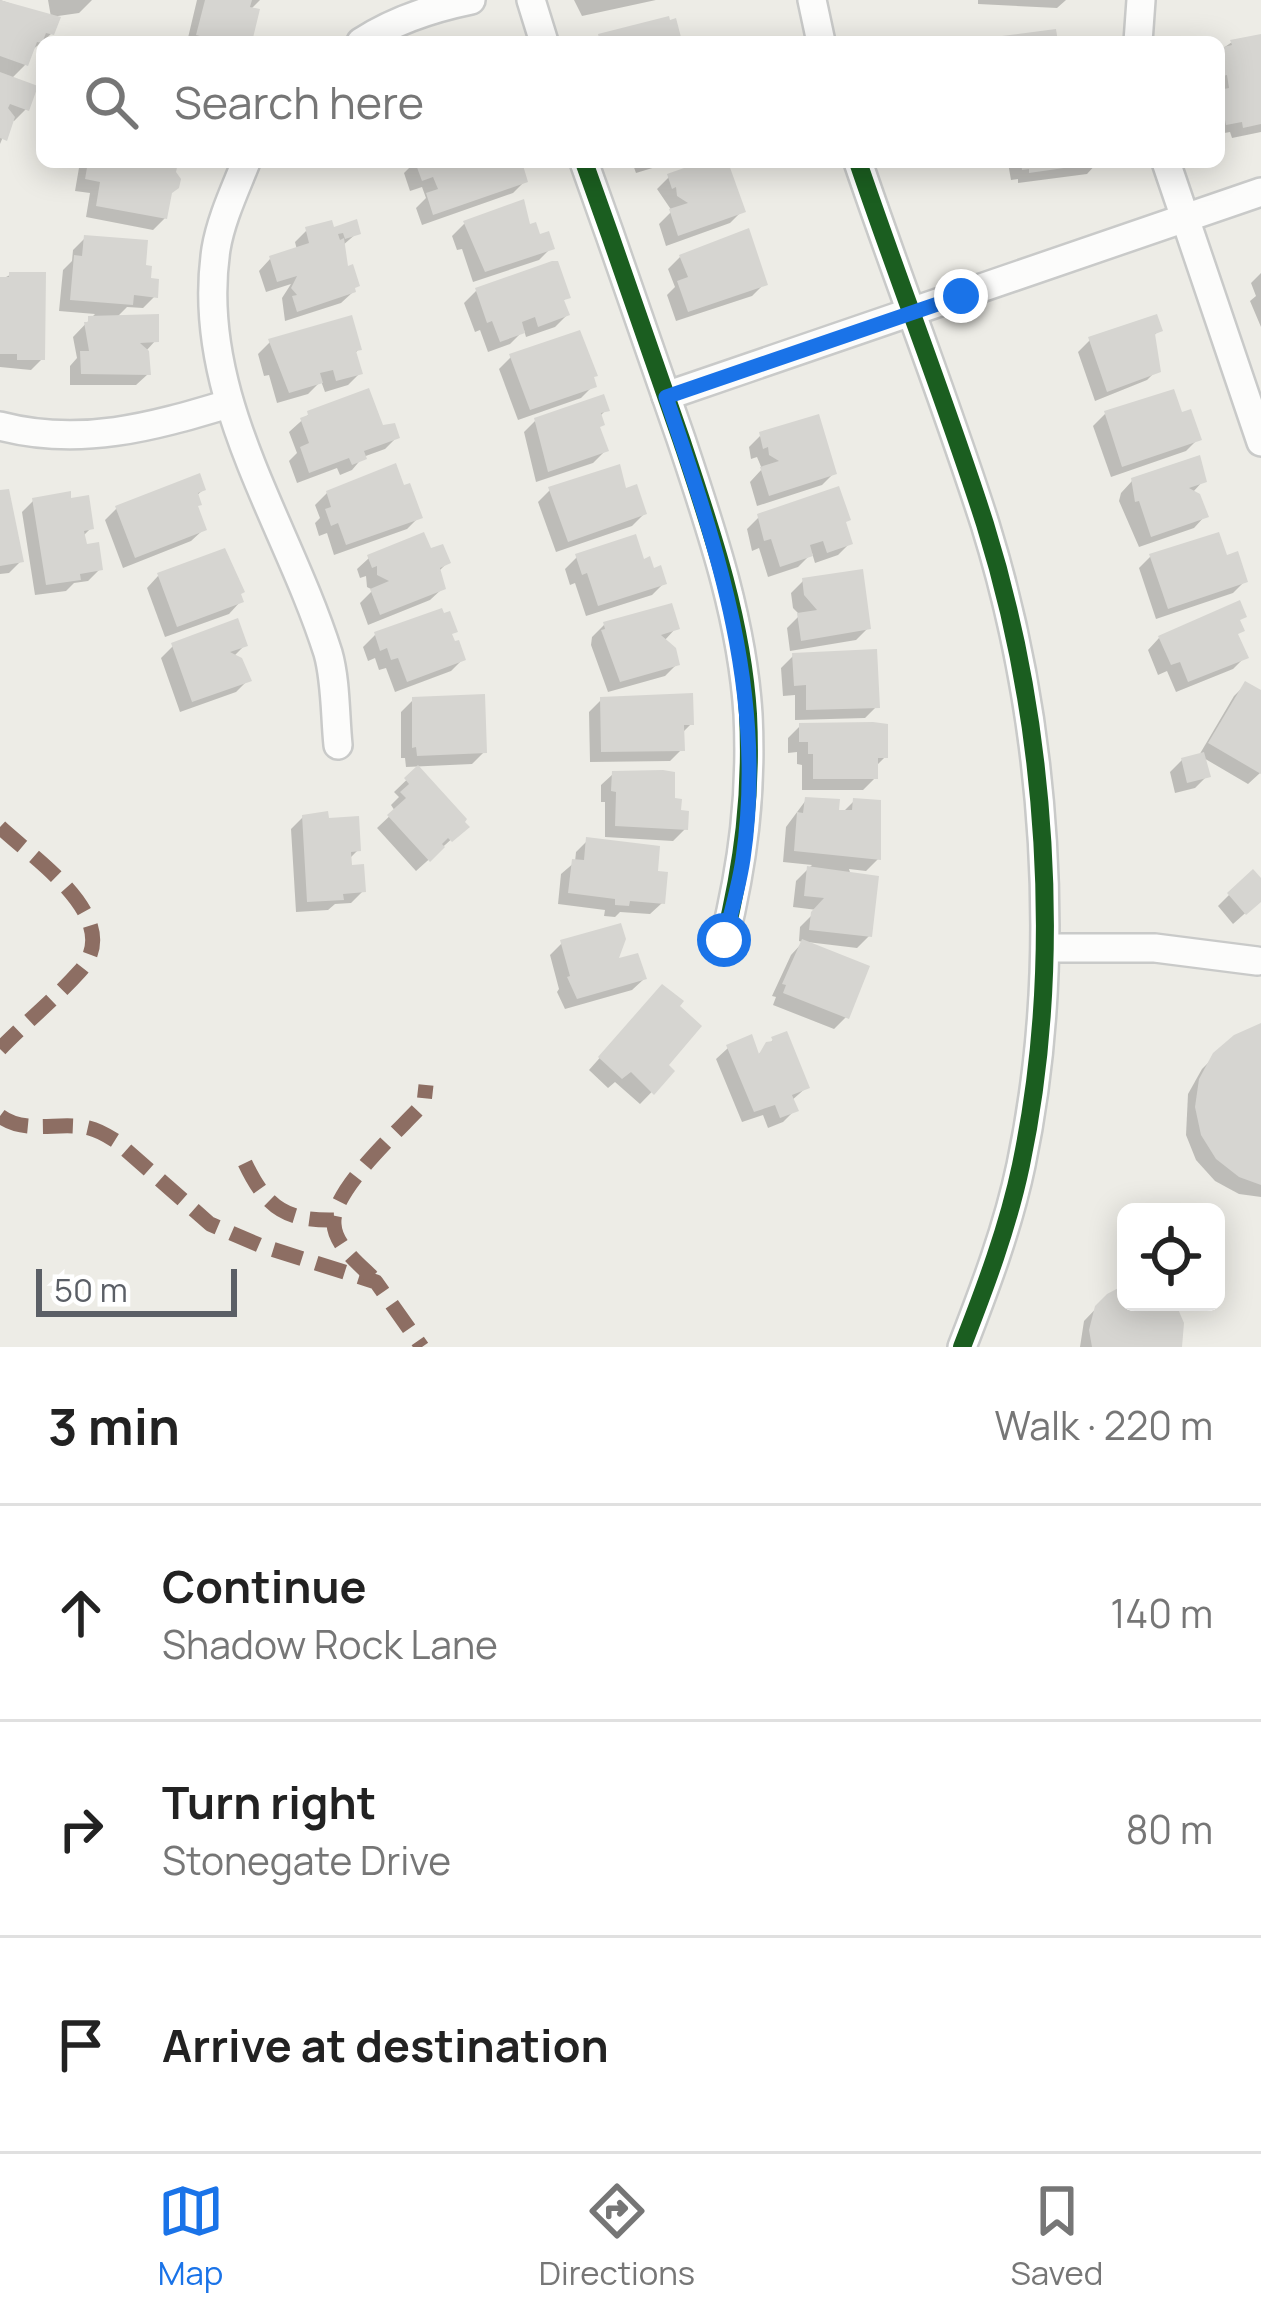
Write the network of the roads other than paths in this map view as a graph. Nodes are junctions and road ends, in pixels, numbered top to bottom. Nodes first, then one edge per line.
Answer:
1 (471, 0) edge
2 (531, 0) edge
3 (812, 0) edge
4 (1141, 0) edge
5 (370, 36) edge
6 (542, 36) edge
7 (820, 36) edge
8 (1138, 36) edge
9 (244, 168) edge
10 (586, 168) edge
11 (860, 168) edge
12 (1168, 168) edge
13 (1261, 192) edge
14 (1185, 217) junction
15 (909, 314) junction
16 (666, 397) junction
17 (228, 404) junction
18 (0, 426) edge
19 (1261, 442) edge
20 (338, 745) dead end
21 (724, 940) dead end
22 (1045, 948) junction
23 (1257, 961) dead end
24 (962, 1347) edge

1 - 5 street
2 - 6 street
3 - 7 street
4 - 8 street
9 - 17 street
10 - 16 street
11 - 15 street
12 - 14 street
13 - 14 street
14 - 15 street
14 - 19 street
15 - 16 street
15 - 22 street
16 - 21 street
17 - 18 street
17 - 20 street
22 - 23 street
22 - 24 street

